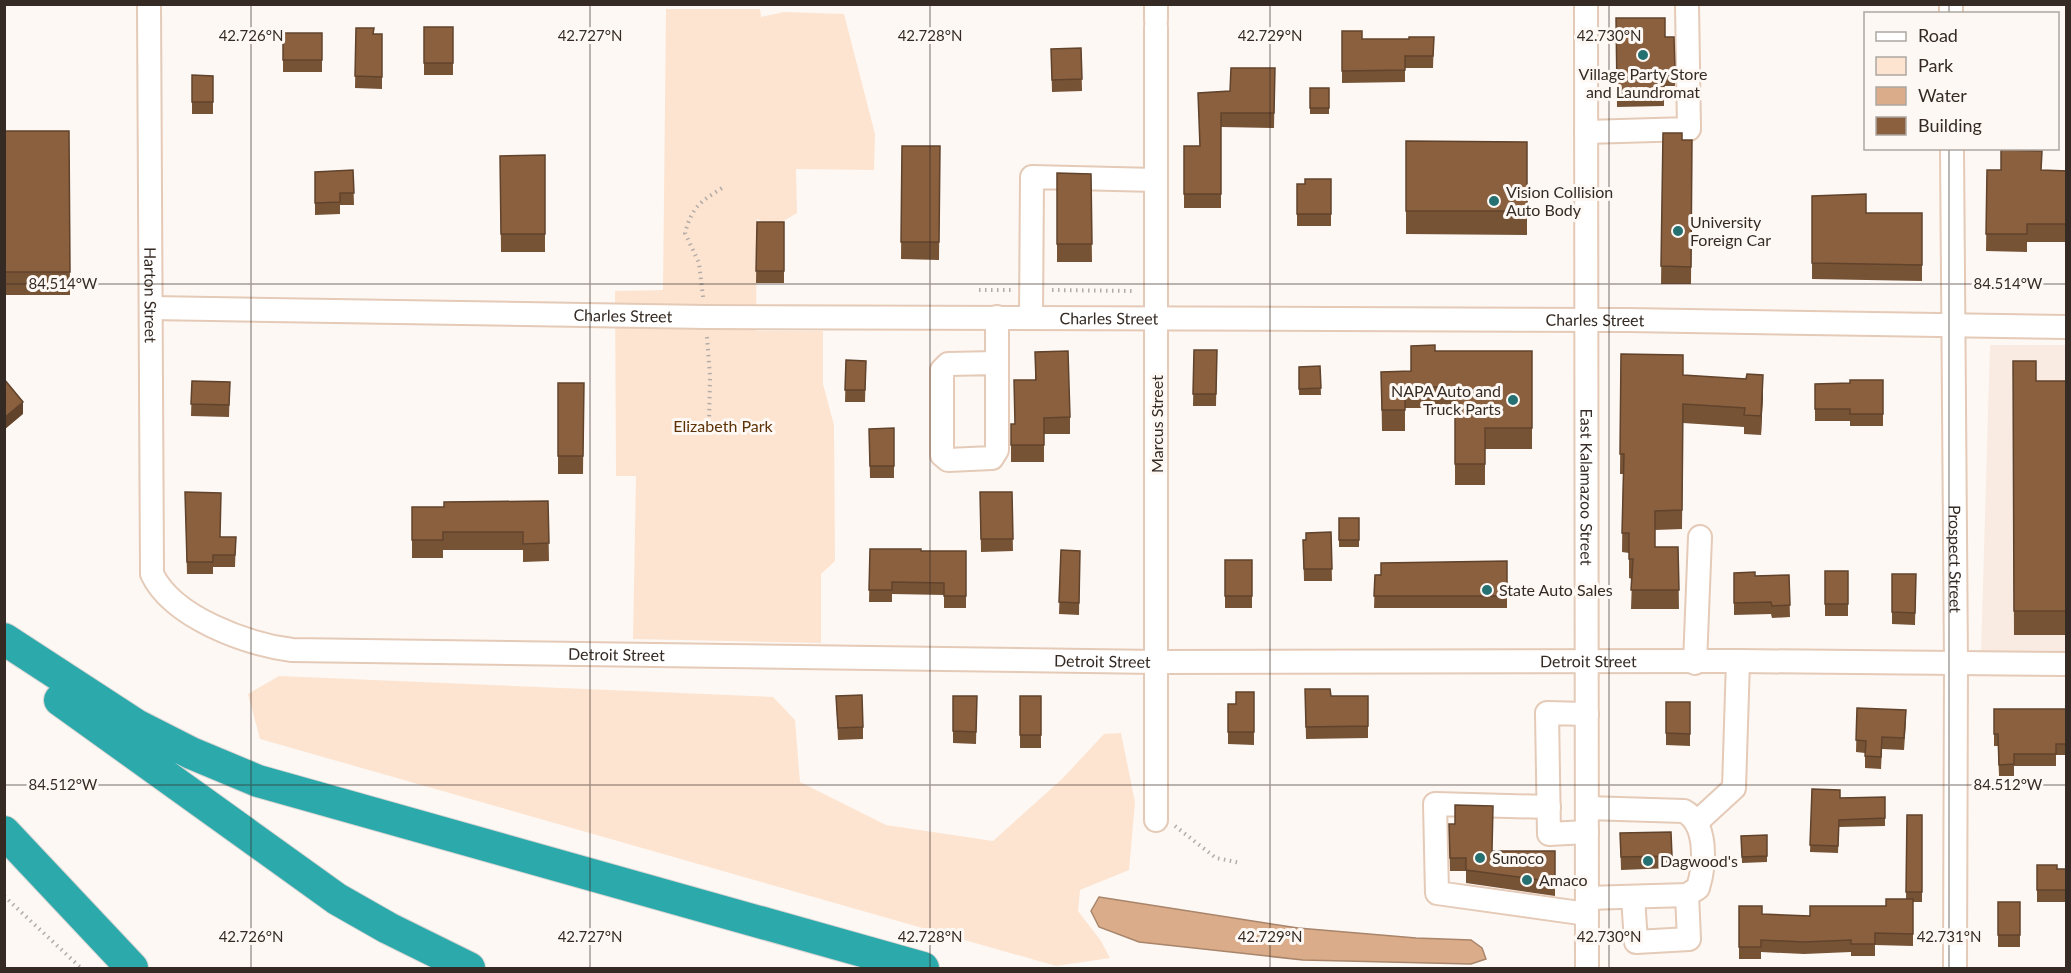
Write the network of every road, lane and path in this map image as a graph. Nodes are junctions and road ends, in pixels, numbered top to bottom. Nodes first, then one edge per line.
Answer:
1 (149, 4) edge
2 (1586, 4) edge
3 (1686, 4) edge
4 (1156, 17) edge
5 (1586, 132) junction
6 (1952, 150) edge
7 (1156, 180) junction
8 (979, 290) dead end
9 (1030, 290) junction
10 (1156, 291) junction
11 (151, 308) junction
12 (997, 317) junction
13 (1030, 317) junction
14 (1156, 318) junction
15 (1585, 320) junction
16 (1953, 326) junction
17 (2067, 327) edge
18 (996, 363) junction
19 (1700, 537) dead end
20 (158, 585) joint
21 (4, 639) edge
22 (4, 655) edge
23 (1738, 661) junction
24 (1157, 662) junction
25 (1587, 662) junction
26 (1695, 663) junction
27 (1956, 664) junction
28 (2067, 664) edge
29 (1587, 714) junction
30 (1549, 807) junction
31 (1587, 808) junction
32 (1155, 816) joint
33 (1697, 822) junction
34 (4, 832) edge
35 (1587, 832) junction
36 (1241, 862) dead end
37 (1687, 895) junction
38 (4, 896) edge
39 (1633, 897) junction
40 (1587, 906) junction
41 (81, 969) edge
42 (132, 969) edge
43 (470, 969) edge
44 (923, 969) edge
45 (1587, 969) edge
46 (1955, 969) edge

1 - 11 street, Harton Street
2 - 5 street, East Kalamazoo Street
3 - 5 street
4 - 7 street, Marcus Street
5 - 15 street, East Kalamazoo Street
6 - 16 street, Prospect Street
7 - 9 street
7 - 10 street, Marcus Street
8 - 9 path
9 - 10 path
9 - 13 street
10 - 14 street, Marcus Street
11 - 12 street, Charles Street
11 - 20 street, Harton Street
12 - 13 street, Charles Street
12 - 18 street
13 - 14 street, Charles Street
14 - 15 street, Charles Street
14 - 24 street, Marcus Street
15 - 16 street, Charles Street
15 - 25 street, East Kalamazoo Street
16 - 17 street, Charles Street
16 - 27 street, Prospect Street
18 - 18 street
19 - 26 street
20 - 24 street, Detroit Street
21 - 44 highway
22 - 43 highway
23 - 26 street, Detroit Street
23 - 27 street, Detroit Street
23 - 33 street
24 - 25 street, Detroit Street
24 - 32 street, Marcus Street
25 - 26 street, Detroit Street
25 - 29 street, East Kalamazoo Street
27 - 28 street, Detroit Street
27 - 46 street, Prospect Street
29 - 30 street
29 - 31 street, East Kalamazoo Street
30 - 35 street
30 - 40 street
31 - 33 street
31 - 35 street, East Kalamazoo Street
32 - 36 path
33 - 37 street
34 - 42 highway
35 - 40 street, East Kalamazoo Street
37 - 39 street
37 - 39 street
38 - 41 path
39 - 40 street
40 - 45 street, East Kalamazoo Street

